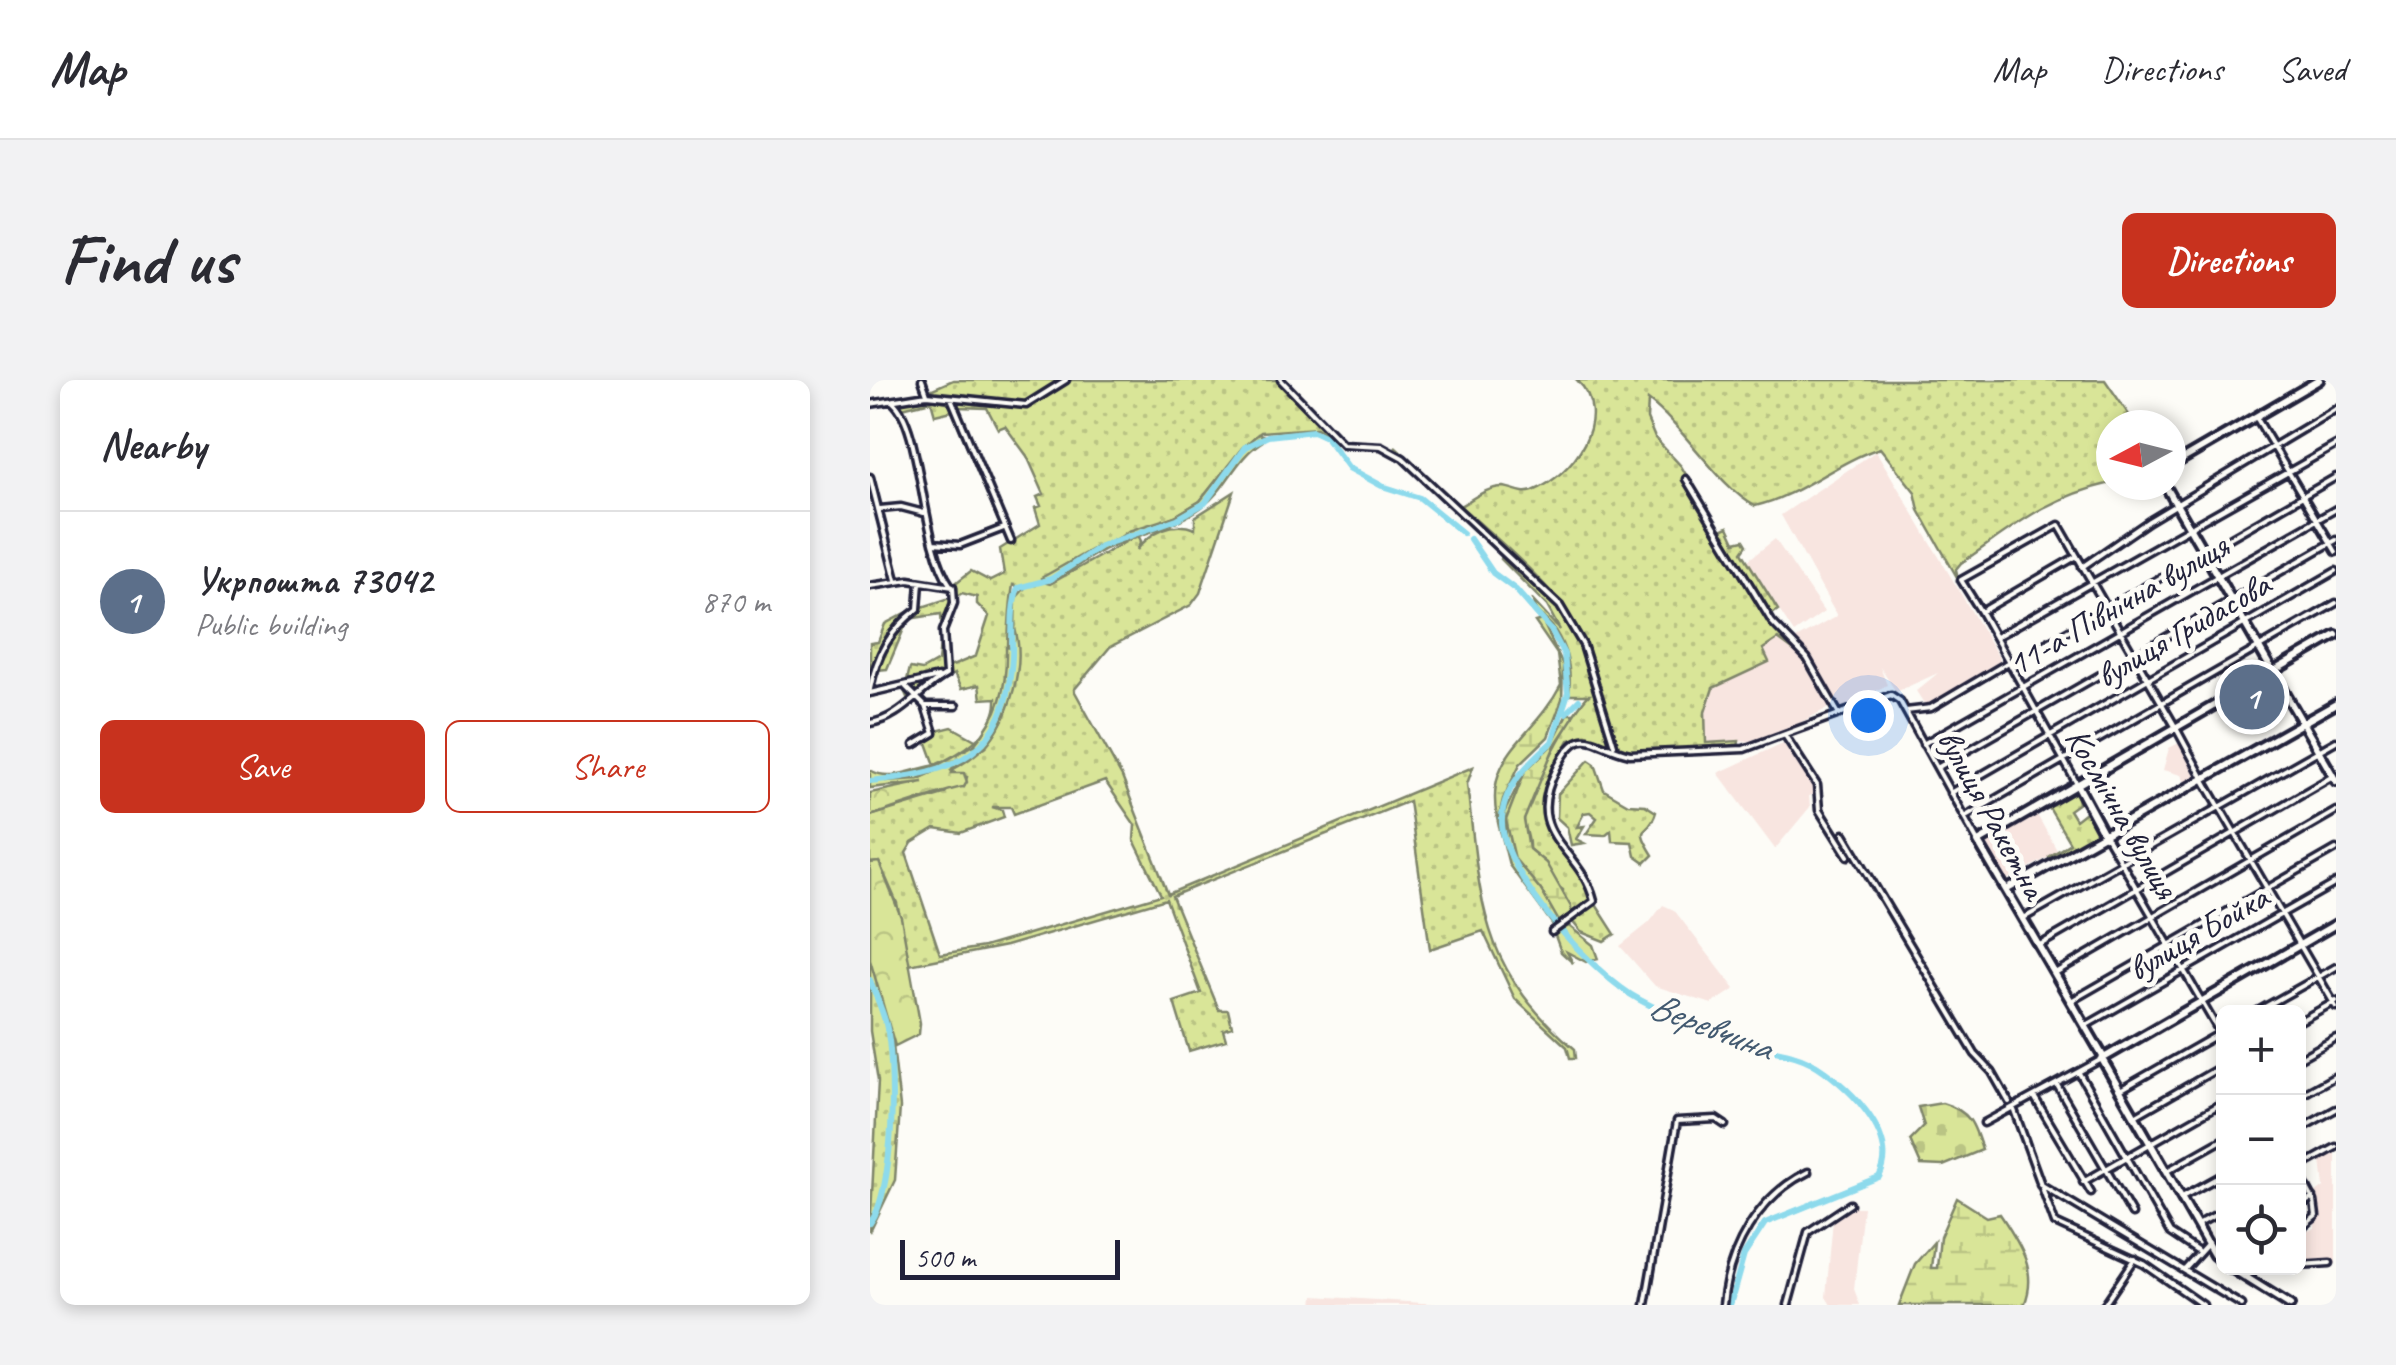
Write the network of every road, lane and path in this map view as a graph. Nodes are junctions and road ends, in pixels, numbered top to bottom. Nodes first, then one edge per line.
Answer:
1 (922, 380) edge
2 (1066, 380) edge
3 (1281, 380) edge
4 (2319, 380) edge
5 (927, 396) junction
6 (951, 397) junction
7 (892, 401) junction
8 (870, 404) edge
9 (2336, 408) edge
10 (2256, 417) junction
11 (2336, 445) edge
12 (2274, 446) junction
13 (2186, 457) edge
14 (2290, 472) junction
15 (2336, 476) edge
16 (870, 477) edge
17 (1686, 479) dead end
18 (2303, 496) junction
19 (2175, 500) edge
20 (2177, 503) junction
21 (880, 509) junction
22 (2336, 509) edge
23 (926, 513) junction
24 (2317, 520) junction
25 (1004, 528) junction
26 (2192, 529) junction
27 (1011, 541) dead end
28 (2334, 542) edge
29 (933, 543) junction
30 (2336, 552) edge
31 (2205, 553) junction
32 (2077, 556) junction
33 (2082, 567) junction
34 (2336, 571) edge
35 (2219, 576) junction
36 (896, 580) junction
37 (920, 580) junction
38 (2091, 582) junction
39 (870, 586) edge
40 (952, 587) junction
41 (2232, 600) junction
42 (2336, 603) edge
43 (2106, 608) junction
44 (1980, 612) junction
45 (2246, 623) junction
46 (2120, 632) junction
47 (2336, 635) edge
48 (1996, 636) junction
49 (2260, 648) junction
50 (2134, 656) junction
51 (2008, 663) junction
52 (2273, 671) junction
53 (946, 676) junction
54 (2148, 680) junction
55 (906, 687) junction
56 (2023, 688) junction
57 (870, 691) edge
58 (914, 701) junction
59 (2162, 704) junction
60 (2336, 704) edge
61 (925, 706) junction
62 (956, 706) dead end
63 (1906, 711) junction
64 (2035, 712) junction
65 (1840, 714) junction
66 (870, 723) edge
67 (2302, 723) junction
68 (2176, 728) junction
69 (2049, 736) junction
70 (1786, 737) junction
71 (2336, 741) edge
72 (914, 744) dead end
73 (1924, 744) junction
74 (1614, 745) junction
75 (2319, 751) junction
76 (2064, 759) junction
77 (1937, 768) junction
78 (2335, 777) edge
79 (2204, 780) junction
80 (2076, 784) junction
81 (1950, 793) junction
82 (2220, 807) junction
83 (2336, 812) edge
84 (1964, 817) junction
85 (2235, 832) junction
86 (1844, 834) dead end
87 (2105, 836) junction
88 (1978, 842) junction
89 (2336, 849) edge
90 (1848, 856) dead end
91 (2251, 861) junction
92 (2122, 864) junction
93 (2336, 883) edge
94 (2267, 888) junction
95 (2136, 889) junction
96 (2006, 890) junction
97 (2282, 914) junction
98 (2152, 916) junction
99 (2022, 919) junction
100 (2336, 924) edge
101 (1556, 929) dead end
102 (2169, 944) junction
103 (2300, 944) junction
104 (2038, 946) junction
105 (2336, 967) edge
106 (2184, 970) junction
107 (2054, 973) junction
108 (2318, 977) junction
109 (2071, 1001) junction
110 (2202, 1002) junction
111 (2335, 1003) edge
112 (2268, 1005) edge
113 (2306, 1018) edge
114 (2216, 1024) edge
115 (2086, 1026) junction
116 (2216, 1035) edge
117 (2336, 1038) edge
118 (2306, 1055) edge
119 (2103, 1058) junction
120 (2216, 1070) edge
121 (2078, 1074) junction
122 (2336, 1076) edge
123 (2057, 1085) junction
124 (2120, 1090) junction
125 (2302, 1095) edge
126 (2034, 1098) junction
127 (2009, 1102) dead end
128 (2216, 1107) edge
129 (2336, 1109) edge
130 (2014, 1110) junction
131 (2134, 1116) junction
132 (1984, 1123) dead end
133 (1725, 1125) dead end
134 (2306, 1126) edge
135 (2216, 1143) edge
136 (2151, 1144) junction
137 (2336, 1147) edge
138 (2128, 1157) junction
139 (2306, 1164) edge
140 (2105, 1170) junction
141 (2167, 1171) junction
142 (1808, 1172) dead end
143 (2216, 1178) edge
144 (2084, 1182) junction
145 (2040, 1184) junction
146 (2306, 1184) edge
147 (2091, 1192) dead end
148 (2182, 1197) junction
149 (2313, 1198) junction
150 (2306, 1202) edge
151 (1850, 1204) dead end
152 (2132, 1214) dead end
153 (2216, 1214) edge
154 (2197, 1225) junction
155 (2306, 1225) edge
156 (2208, 1244) junction
157 (2152, 1249) junction
158 (2197, 1251) junction
159 (2214, 1255) edge
160 (2135, 1259) junction
161 (2330, 1263) dead end
162 (2144, 1264) junction
163 (2306, 1265) edge
164 (2186, 1268) junction
165 (2243, 1275) edge
166 (2248, 1275) edge
167 (2246, 1277) junction
168 (1644, 1305) edge
169 (1723, 1305) edge
170 (1788, 1305) edge
171 (2104, 1305) edge
172 (2203, 1305) edge
173 (2241, 1305) edge
174 (2290, 1305) edge

1 - 5 street
2 - 6 street
3 - 74 street
4 - 10 street
5 - 6 street
5 - 7 street
6 - 25 street
7 - 8 street
7 - 23 street
9 - 12 street
10 - 12 street
10 - 13 street
11 - 14 street
12 - 14 street
12 - 20 street
14 - 18 street
14 - 26 street
15 - 18 street
16 - 21 street
17 - 65 street
18 - 24 street
18 - 31 street
19 - 20 street
20 - 26 street
20 - 33 street
21 - 23 street
21 - 36 street
22 - 24 street, 11-а Північна вулиця
23 - 29 street
24 - 28 street
24 - 35 street, 11-а Північна вулиця
25 - 27 street
25 - 29 street
26 - 31 street
26 - 38 street
28 - 30 street
28 - 41 street
29 - 40 street
31 - 35 street
31 - 43 street
32 - 33 street
32 - 44 street
32 - 44 street, Космічна вулиця
33 - 38 street
34 - 45 street, вулиця Гридасова
35 - 41 street
35 - 46 street, 11-а Північна вулиця
36 - 37 street
36 - 39 street
37 - 40 street
37 - 57 street
38 - 43 street
38 - 48 street
40 - 53 street
41 - 45 street
41 - 50 street
42 - 49 street
43 - 46 street
43 - 51 street
44 - 48 street, Космічна вулиця
45 - 49 street
45 - 54 street, вулиця Гридасова
46 - 50 street
46 - 56 street, 11-а Північна вулиця
47 - 52 street
48 - 51 street, Космічна вулиця
49 - 52 street
49 - 59 street
50 - 54 street
50 - 64 street
51 - 56 street, Космічна вулиця
51 - 63 street
52 - 67 street
52 - 68 street
53 - 55 street
53 - 58 street
54 - 59 street
54 - 69 street, вулиця Гридасова
55 - 57 street
55 - 58 street
56 - 64 street, Космічна вулиця
56 - 73 street, 11-а Північна вулиця
58 - 61 street
58 - 66 street
59 - 68 street
59 - 76 street
60 - 67 street
61 - 62 street
61 - 72 street
63 - 65 street, вулиця Ракетна
63 - 73 street, вулиця Ракетна
64 - 69 street, Космічна вулиця
64 - 77 street
65 - 70 street, вулиця Ракетна
67 - 75 street
67 - 79 street
68 - 79 street
68 - 80 street
69 - 76 street, Космічна вулиця
69 - 81 street, вулиця Гридасова
70 - 74 street, вулиця Ракетна
70 - 90 street
71 - 75 street
73 - 77 street, вулиця Ракетна
74 - 101 street, вулиця Ракетна
75 - 78 street
75 - 82 street
76 - 80 street, Космічна вулиця
76 - 84 street
77 - 81 street, вулиця Ракетна
78 - 85 street
79 - 82 street
79 - 87 street
80 - 87 street, Космічна вулиця
80 - 88 street
81 - 84 street, вулиця Ракетна
82 - 85 street
82 - 92 street
83 - 91 street
84 - 88 street, вулиця Ракетна
85 - 91 street
85 - 95 street
86 - 127 street
87 - 92 street, Космічна вулиця
87 - 96 street
88 - 96 street, вулиця Ракетна
89 - 94 street
91 - 94 street
91 - 98 street
92 - 95 street, Космічна вулиця
92 - 99 street
93 - 97 street, вулиця Бойка
94 - 97 street
94 - 102 street
95 - 98 street, Космічна вулиця
95 - 104 street
96 - 99 street, вулиця Ракетна
97 - 103 street
97 - 106 street, вулиця Бойка
98 - 102 street, Космічна вулиця
98 - 107 street
99 - 104 street, вулиця Ракетна
100 - 103 street
102 - 106 street, Космічна вулиця
102 - 109 street
103 - 108 street
103 - 110 street
104 - 107 street, вулиця Ракетна
105 - 108 street
106 - 110 street, Космічна вулиця
106 - 115 street, вулиця Бойка
107 - 109 street, вулиця Ракетна
108 - 111 street
108 - 112 street
109 - 115 street, вулиця Ракетна
110 - 114 street, Космічна вулиця
110 - 119 street
111 - 113 street
115 - 119 street, вулиця Ракетна
116 - 124 street
117 - 118 street
119 - 121 street
119 - 124 street, вулиця Ракетна
120 - 131 street
121 - 123 street
121 - 138 street
122 - 125 street
123 - 126 street
123 - 140 street
124 - 131 street, вулиця Ракетна
126 - 130 street
126 - 144 street
128 - 136 street
129 - 134 street
130 - 132 street
130 - 145 street
131 - 136 street, вулиця Ракетна
133 - 168 street
135 - 141 street
136 - 138 street
136 - 141 street, вулиця Ракетна
137 - 139 street
138 - 140 street
138 - 158 street
140 - 144 street
140 - 152 street
141 - 148 street, вулиця Ракетна
142 - 169 street
143 - 148 street
144 - 147 street
145 - 157 street
145 - 160 street
146 - 149 street
148 - 154 street, вулиця Ракетна
149 - 150 street
149 - 155 street
151 - 170 street
153 - 154 street
154 - 156 street, вулиця Ракетна
156 - 158 street
156 - 159 street, вулиця Ракетна
157 - 162 street
157 - 164 street
158 - 164 street
160 - 162 street
160 - 171 street
161 - 163 street
162 - 172 street
164 - 173 street
165 - 167 street
166 - 167 street
167 - 174 street

